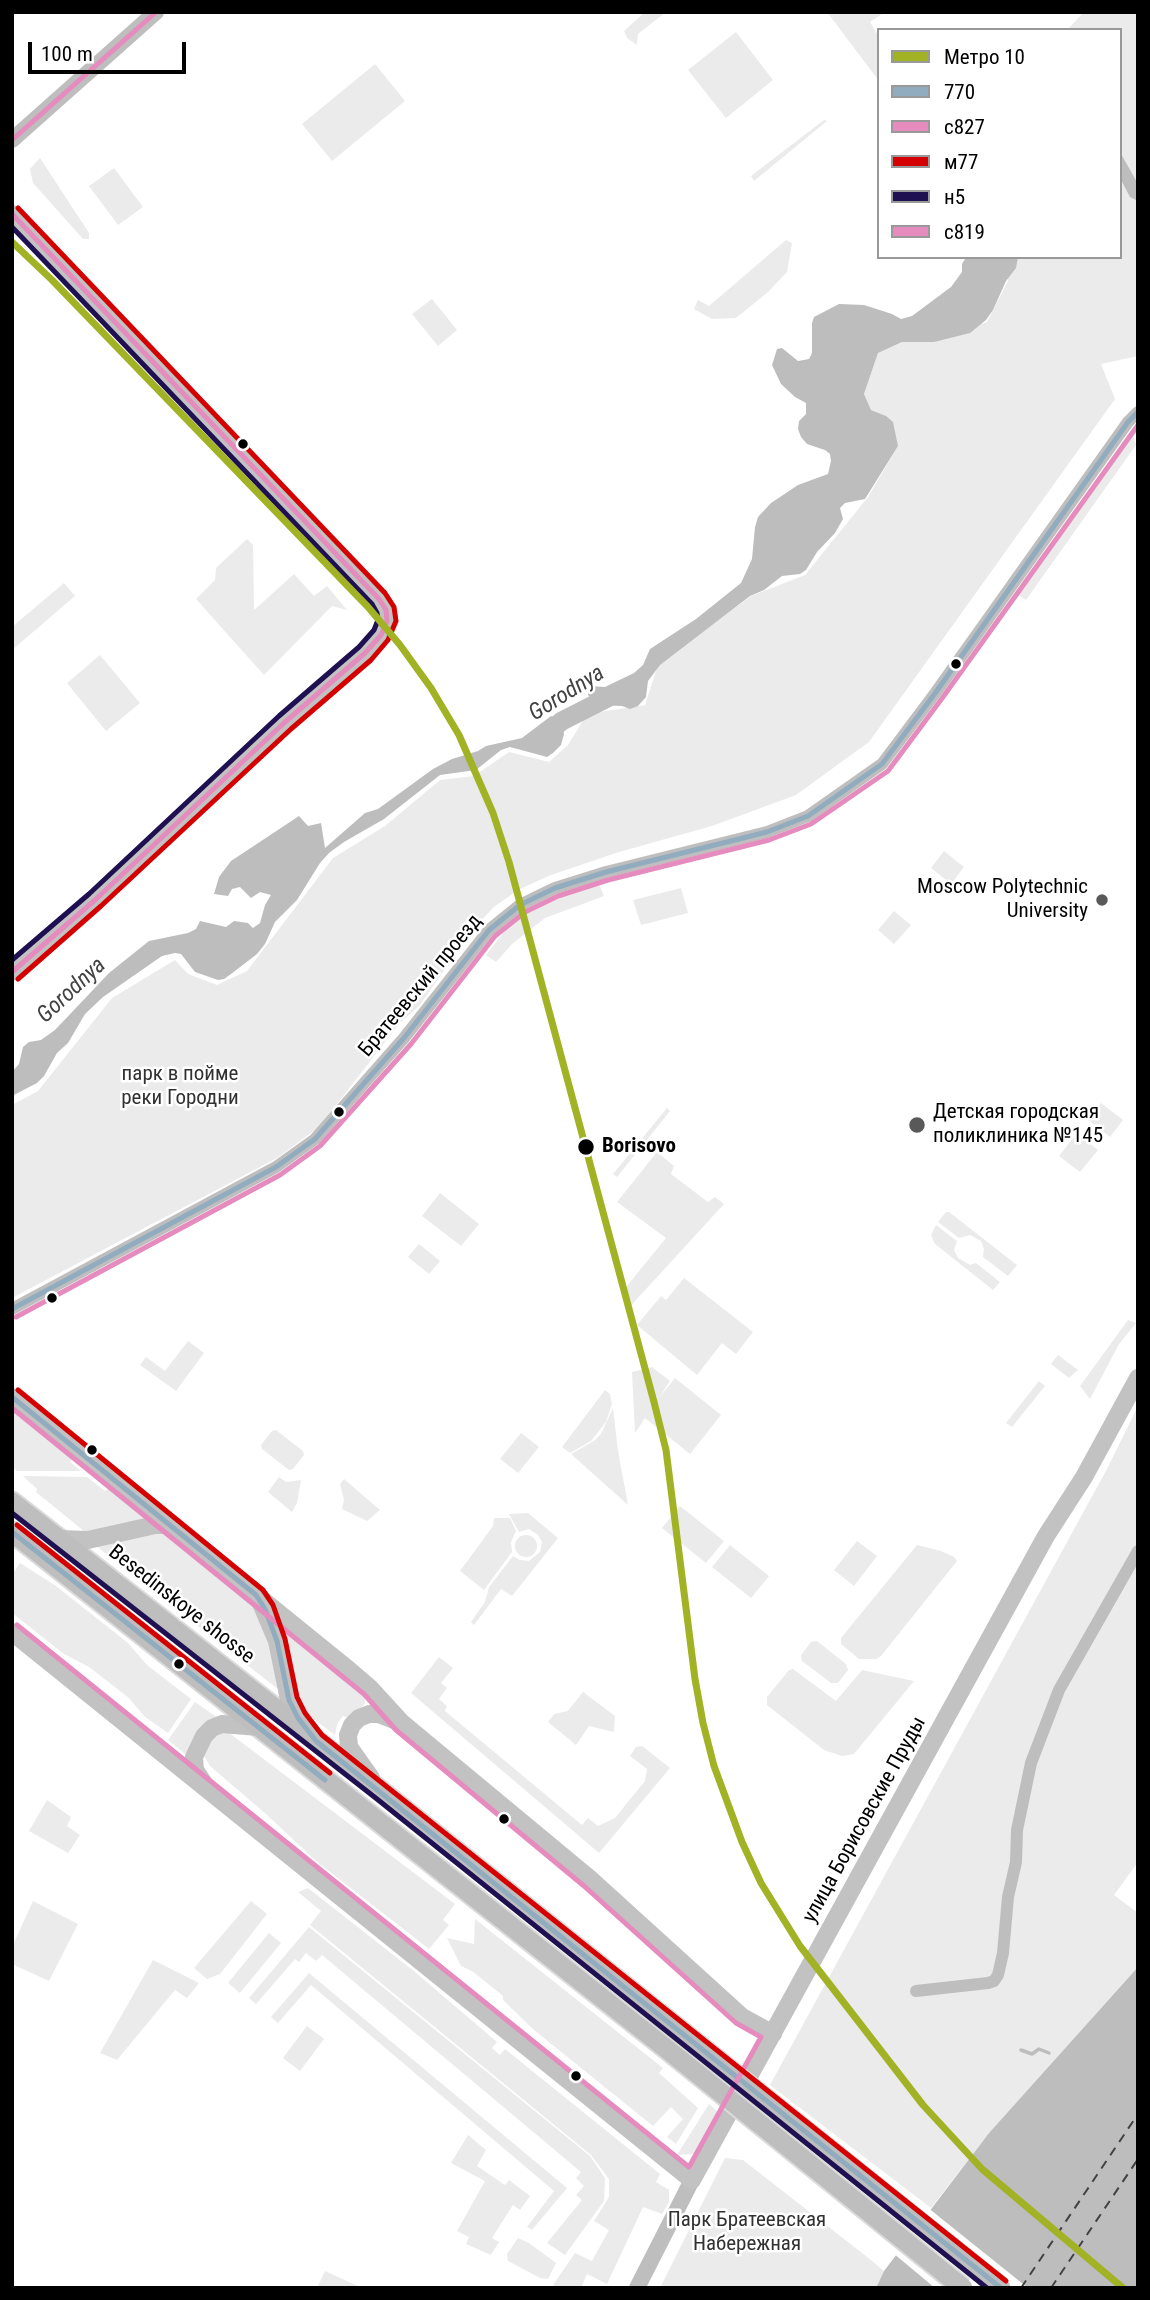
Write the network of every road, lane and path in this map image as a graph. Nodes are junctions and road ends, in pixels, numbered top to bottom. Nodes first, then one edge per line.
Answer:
1 (156, 12) edge
2 (12, 140) edge
3 (12, 214) edge
4 (1138, 412) edge
5 (12, 972) edge
6 (12, 1309) edge
7 (1138, 1378) edge
8 (12, 1397) edge
9 (12, 1502) edge
10 (171, 1525) junction
11 (12, 1532) edge
12 (60, 1539) junction
13 (1138, 1551) edge
14 (256, 1595) junction
15 (12, 1632) edge
16 (402, 1723) junction
17 (258, 1727) junction
18 (316, 1741) junction
19 (210, 1790) junction
20 (382, 1792) junction
21 (916, 1991) dead end
22 (773, 2034) junction
23 (746, 2083) junction
24 (692, 2180) junction
25 (637, 2288) edge
26 (963, 2288) edge
27 (1001, 2288) edge

1 - 2 street
3 - 5 main road
4 - 6 street, Братеевский проезд
7 - 22 main road, улица Борисовские Пруды
8 - 10 main road
9 - 12 main road, Besedinskoye shosse
10 - 12 main road
10 - 14 main road
11 - 17 main road
12 - 18 main road, Besedinskoye shosse
13 - 21 street
14 - 16 main road
14 - 18 main road
15 - 19 main road
16 - 20 main road
16 - 22 main road
17 - 19 main road
17 - 26 main road, bridge
18 - 20 main road, Besedinskoye shosse
19 - 24 main road
20 - 23 main road, Besedinskoye shosse, bridge
22 - 23 main road, улица Борисовские Пруды
23 - 24 main road, улица Борисовские Пруды
23 - 27 main road, Besedinskoye shosse, bridge
24 - 25 street, улица Борисовские Пруды

